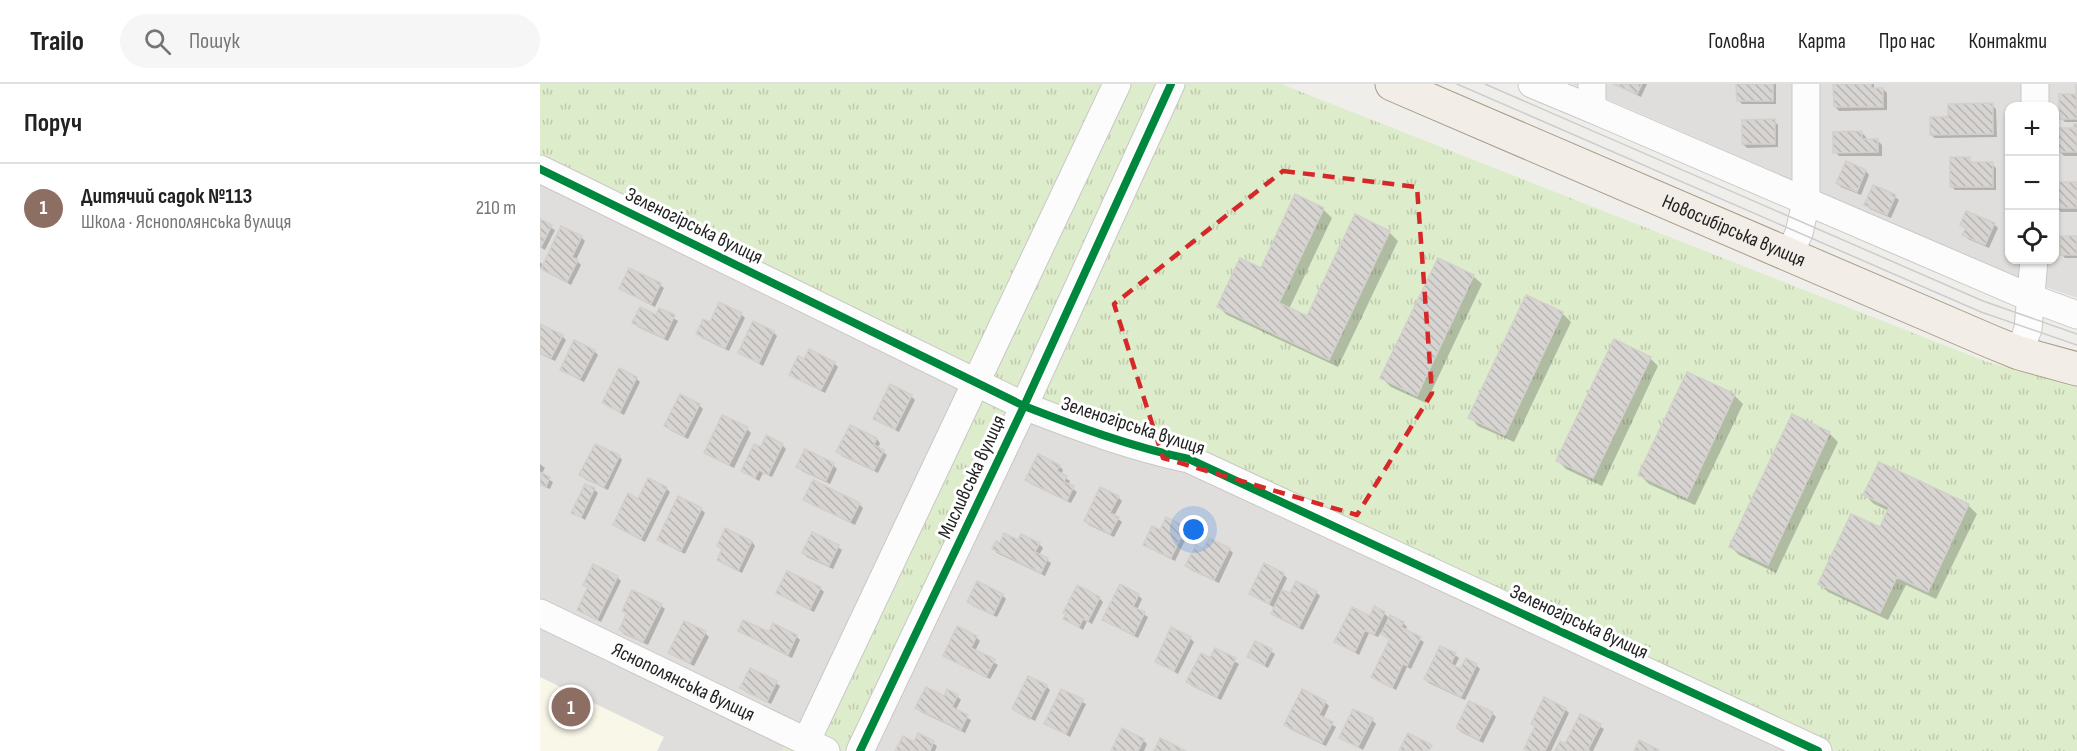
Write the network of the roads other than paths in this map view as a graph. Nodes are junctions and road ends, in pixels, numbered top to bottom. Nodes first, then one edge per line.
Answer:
1 (1117, 84) edge
2 (1171, 84) edge
3 (1392, 84) edge
4 (1532, 84) edge
5 (1806, 84) edge
6 (2035, 84) edge
7 (1592, 97) edge
8 (2035, 102) edge
9 (540, 169) edge
10 (1806, 202) junction
11 (1789, 255) junction
12 (2034, 264) edge
13 (2031, 298) junction
14 (2077, 315) edge
15 (2019, 353) junction
16 (2077, 369) edge
17 (976, 383) junction
18 (1024, 406) junction
19 (540, 613) edge
20 (801, 744) edge
21 (860, 751) edge
22 (1818, 751) edge

1 - 17 street, Мисливська вулиця
2 - 18 street, Мисливська вулиця
3 - 11 main road, Новосибірська вулиця
4 - 7 street
5 - 10 street
6 - 8 street
7 - 10 street
9 - 17 street, Зеленогірська вулиця
10 - 11 street
10 - 13 street
11 - 15 main road, Новосибірська вулиця
12 - 13 street
13 - 14 street
13 - 15 street
15 - 16 main road, Новосибірська вулиця
17 - 18 street, Зеленогірська вулиця
17 - 20 street, Мисливська вулиця
18 - 21 street, Мисливська вулиця
18 - 22 street, Зеленогірська вулиця
19 - 20 street, Яснополянська вулиця

